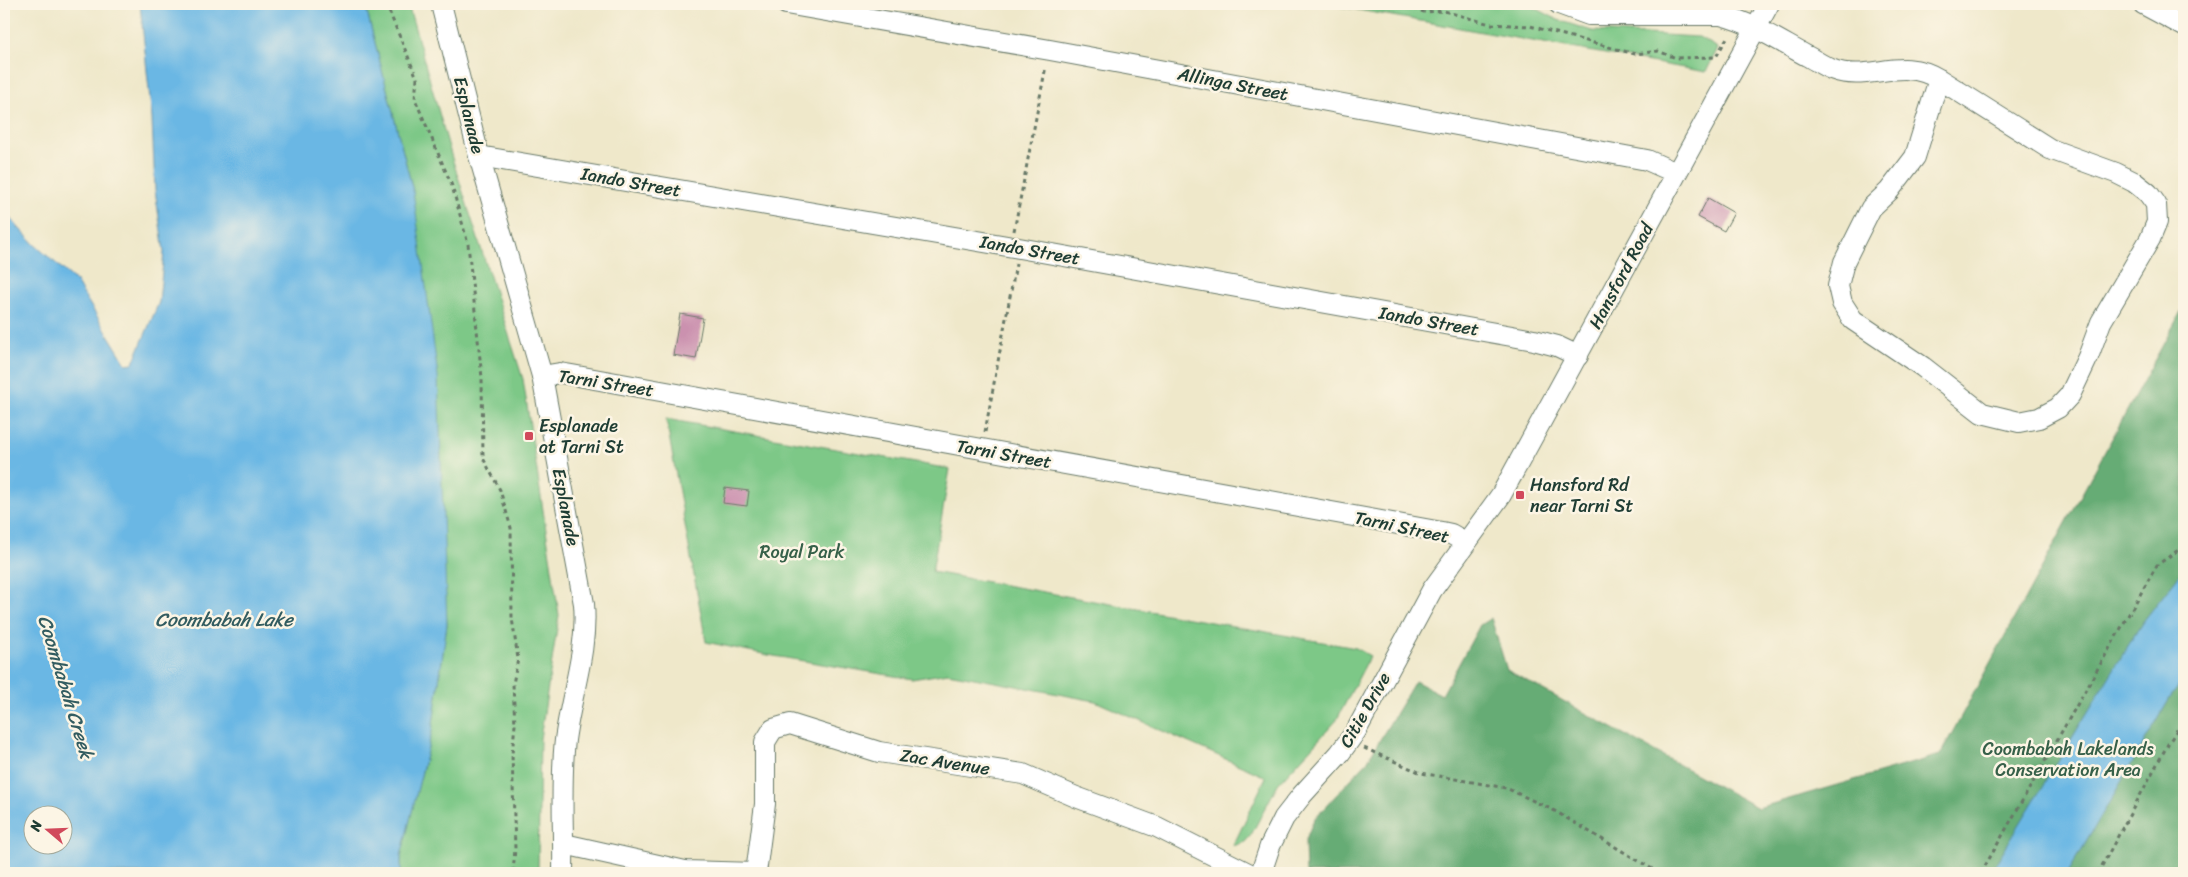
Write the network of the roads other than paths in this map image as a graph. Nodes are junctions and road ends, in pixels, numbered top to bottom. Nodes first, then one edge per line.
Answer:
1 (440, 4) edge
2 (786, 4) edge
3 (1559, 4) edge
4 (1769, 4) edge
5 (2143, 4) edge
6 (1662, 9) edge
7 (2184, 26) edge
8 (1755, 28) junction
9 (1939, 79) junction
10 (479, 156) junction
11 (1676, 174) junction
12 (1578, 356) junction
13 (542, 376) junction
14 (1465, 542) junction
15 (564, 844) junction
16 (563, 873) edge
17 (756, 873) edge
18 (1248, 873) edge
19 (1261, 873) edge

1 - 10 street, Esplanade
2 - 11 street, Allinga Street
3 - 6 street
4 - 8 street, Hansford Road
5 - 7 street
6 - 8 street
8 - 9 street
8 - 11 street, Hansford Road
9 - 9 street
10 - 12 street, Iando Street
10 - 13 street, Esplanade
11 - 12 street, Hansford Road
12 - 14 street, Hansford Road
13 - 14 street, Tarni Street
13 - 15 street, Esplanade
14 - 19 street, Citie Drive
15 - 16 street, Esplanade
15 - 17 street
17 - 18 street, Zac Avenue

